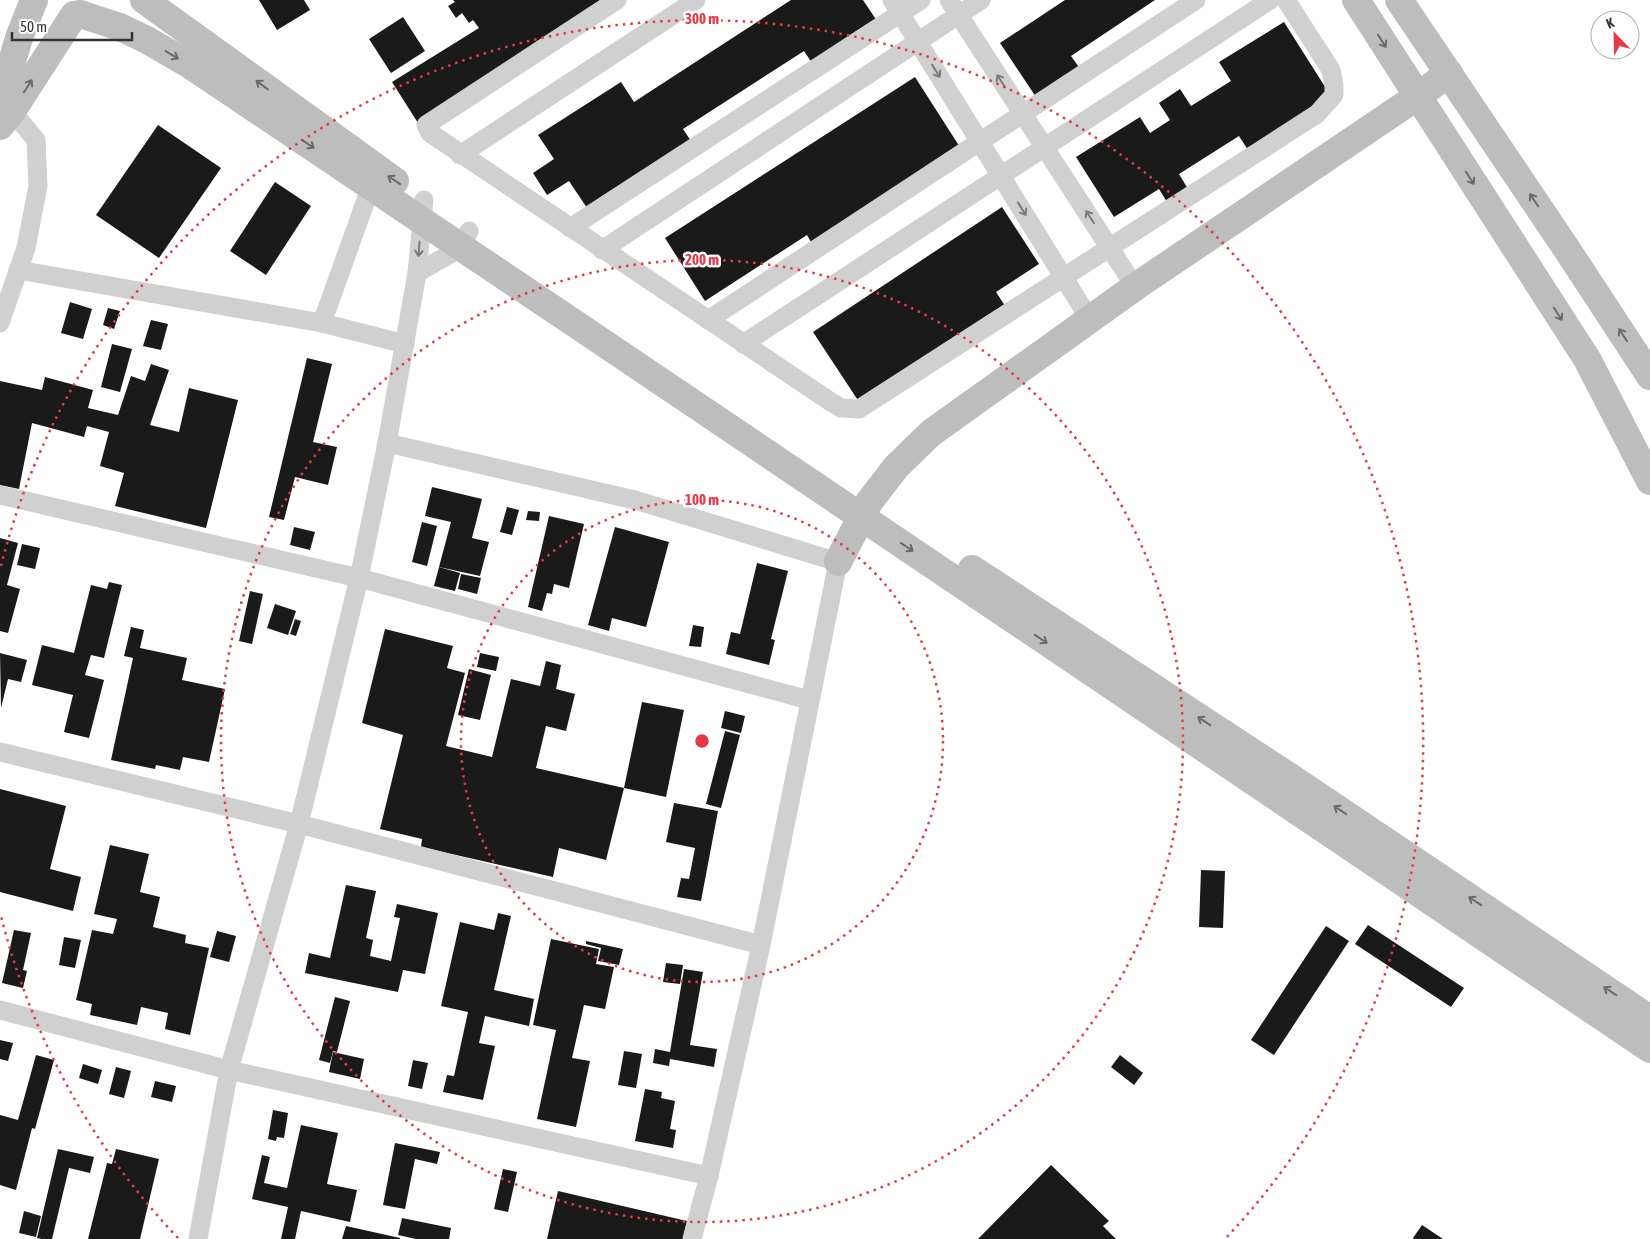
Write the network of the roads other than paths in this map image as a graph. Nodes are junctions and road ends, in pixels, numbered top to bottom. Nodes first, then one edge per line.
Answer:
1 (34, 0) edge
2 (40, 0) edge
3 (144, 0) edge
4 (617, 0) edge
5 (696, 0) edge
6 (921, 0) edge
7 (981, 0) edge
8 (1196, 0) edge
9 (1270, 0) edge
10 (1286, 0) edge
11 (1356, 0) edge
12 (1399, 0) edge
13 (896, 7) edge
14 (954, 8) edge
15 (84, 10) edge
16 (918, 42) junction
17 (1448, 73) junction
18 (1418, 96) junction
19 (4, 109) edge
20 (1023, 114) junction
21 (980, 142) junction
22 (1044, 147) junction
23 (460, 155) junction
24 (1001, 176) junction
25 (371, 186) junction
26 (422, 210) junction
27 (570, 228) junction
28 (466, 239) junction
29 (1109, 248) junction
30 (602, 250) junction
31 (18, 270) junction
32 (417, 273) junction
33 (1064, 277) junction
34 (1135, 287) junction
35 (708, 320) junction
36 (1090, 320) junction
37 (322, 322) junction
38 (0, 323) edge
39 (405, 344) junction
40 (743, 344) junction
41 (1650, 376) edge
42 (388, 443) junction
43 (1650, 481) edge
44 (0, 495) edge
45 (865, 509) junction
46 (838, 562) junction
47 (359, 578) junction
48 (809, 700) junction
49 (0, 752) edge
50 (299, 824) junction
51 (761, 945) junction
52 (0, 1010) edge
53 (1650, 1018) edge
54 (1650, 1049) edge
55 (230, 1070) junction
56 (709, 1176) junction
57 (198, 1239) edge
58 (692, 1239) edge

1 - 19 street
2 - 15 street
26 -> 3 street
4 - 23 street
5 - 23 street
6 - 13 street
7 - 14 street
8 - 20 street
9 - 22 street
10 - 29 street
11 -> 18 street
12 - 17 street
13 - 16 street
13 - 27 street
14 - 16 street
20 -> 14 street
19 -> 15 street
15 -> 25 street
16 -> 21 street
16 - 30 street
17 - 18 street
41 -> 17 street
18 - 34 street
18 -> 43 street
19 - 31 street
20 - 21 street
20 - 22 street
21 - 24 street
21 - 35 street
22 - 24 street
29 -> 22 street
23 - 27 street
24 -> 33 street
24 - 40 street
25 - 26 street
25 - 37 street
26 - 28 street
26 -> 32 street
27 - 30 street
28 - 32 street
28 - 45 street
29 - 33 street
29 - 34 street
30 - 35 street
31 - 37 street
31 - 38 street
32 - 39 street
33 - 36 street
33 - 40 street
34 - 36 street
35 - 40 street
36 - 45 street
37 - 39 street
39 - 42 street
42 - 46 street
42 - 47 street
44 - 47 street
45 - 46 street
53 -> 45 street
45 -> 54 street
46 - 48 street
47 - 48 street
47 - 50 street
48 - 51 street
49 - 50 street
50 - 51 street
50 - 55 street
51 - 56 street
52 - 55 street
55 - 56 street
55 - 57 street
56 - 58 street

